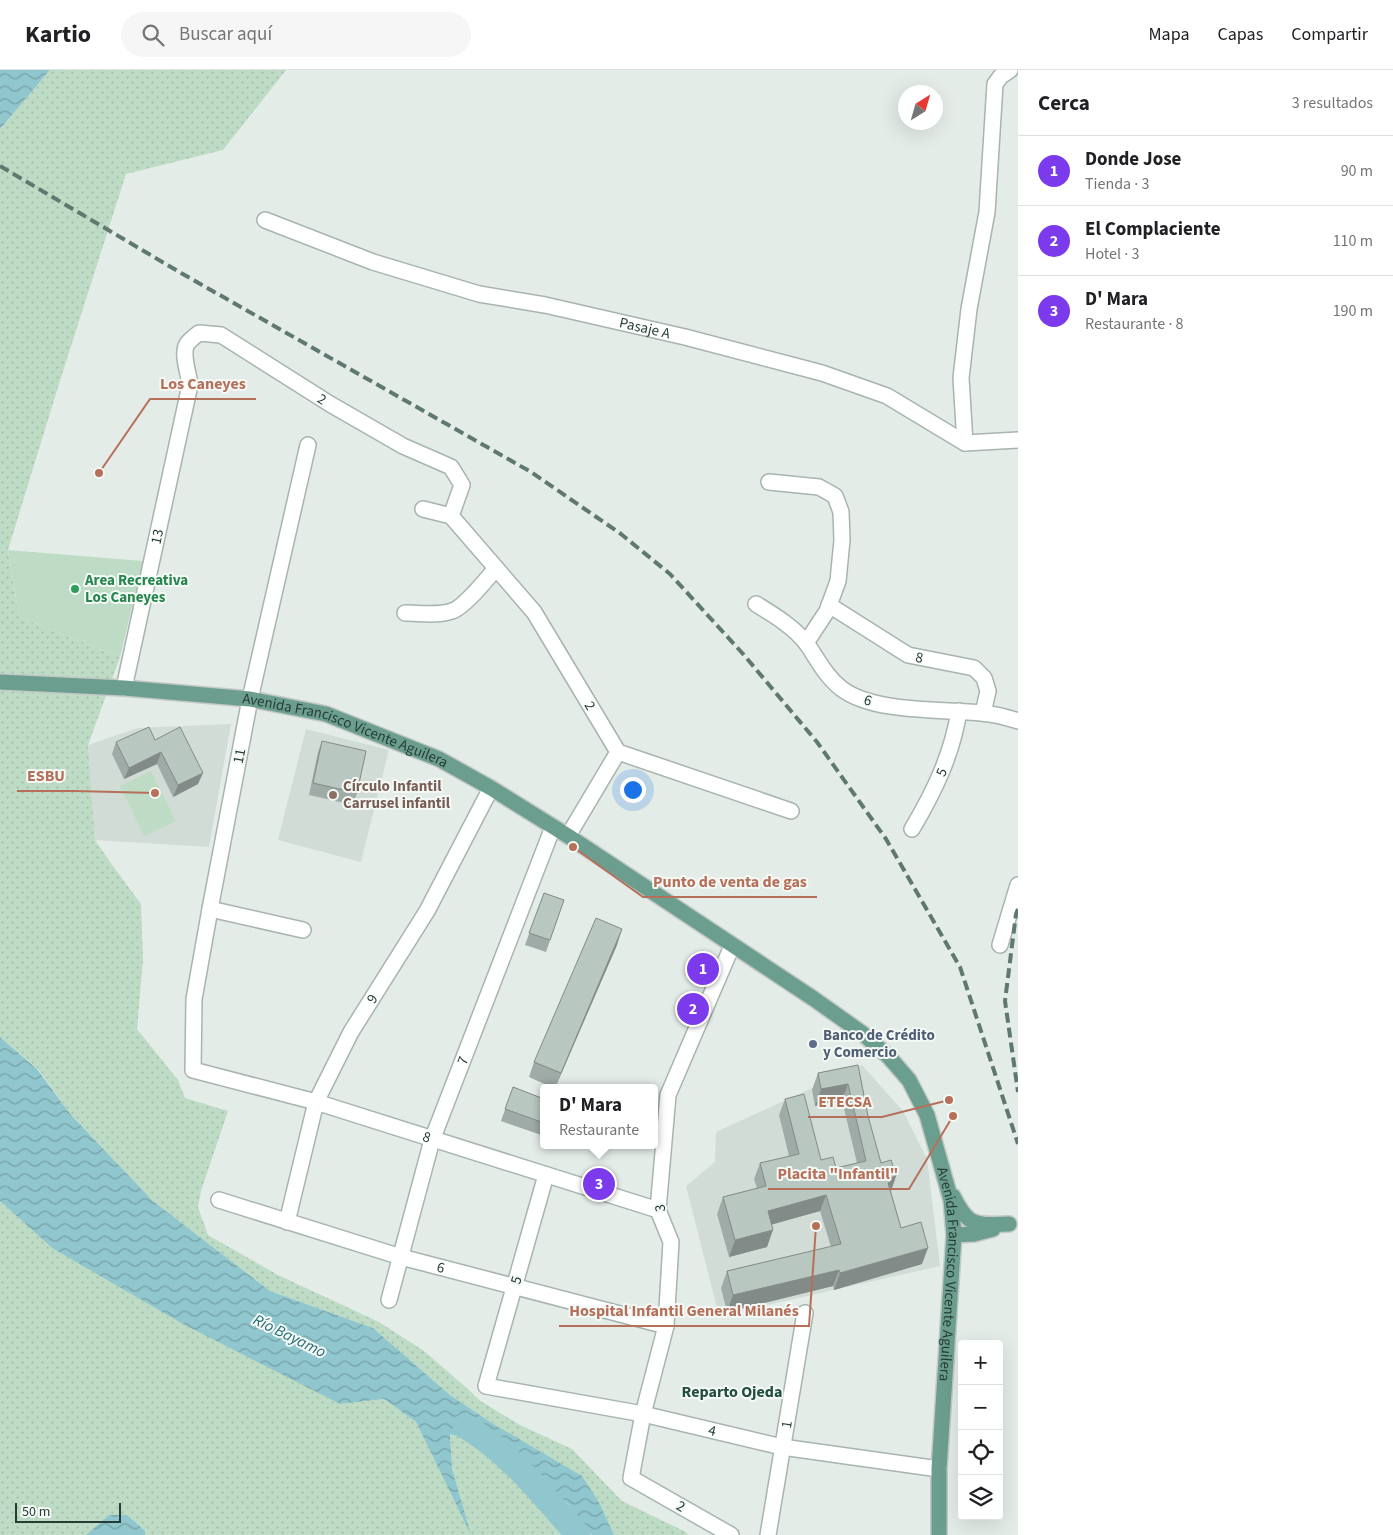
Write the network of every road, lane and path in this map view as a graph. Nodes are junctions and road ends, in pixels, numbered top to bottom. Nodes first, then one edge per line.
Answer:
1 (1010, 70) edge
2 (265, 220) dead end
3 (190, 385) joint
4 (1018, 440) edge
5 (965, 443) junction
6 (308, 445) dead end
7 (768, 482) dead end
8 (423, 509) dead end
9 (451, 516) junction
10 (496, 568) junction
11 (756, 604) dead end
12 (829, 605) junction
13 (405, 613) dead end
14 (806, 643) junction
15 (0, 682) edge
16 (124, 688) junction
17 (250, 699) junction
18 (959, 711) junction
19 (982, 713) junction
20 (1018, 721) edge
21 (618, 752) junction
22 (491, 788) junction
23 (791, 811) dead end
24 (553, 827) junction
25 (912, 830) dead end
26 (568, 836) junction
27 (1018, 885) edge
28 (210, 909) junction
29 (303, 930) dead end
30 (1000, 945) dead end
31 (732, 946) junction
32 (194, 1070) joint
33 (316, 1102) junction
34 (432, 1140) junction
35 (546, 1175) junction
36 (948, 1186) junction
37 (219, 1200) dead end
38 (658, 1210) junction
39 (287, 1222) junction
40 (1014, 1223) edge
41 (954, 1235) junction
42 (400, 1257) junction
43 (514, 1286) junction
44 (389, 1300) dead end
45 (804, 1313) dead end
46 (666, 1326) junction
47 (486, 1386) joint
48 (643, 1414) junction
49 (782, 1447) junction
50 (940, 1469) junction
51 (631, 1478) joint
52 (731, 1535) edge
53 (768, 1535) edge
54 (939, 1535) edge

1 - 5 street
2 - 5 street, Pasaje A
3 - 9 street, 2
3 - 16 street, 13
4 - 5 street
6 - 17 street, 11
7 - 12 street
8 - 9 street
9 - 10 street, 2
10 - 13 street
10 - 21 street, 2
11 - 14 street, 6
12 - 14 street
12 - 19 street, 8
14 - 18 street, 6
15 - 16 main road, Avenida Francisco Vicente Aguilera
16 - 17 main road, Avenida Francisco Vicente Aguilera
17 - 22 main road, Avenida Francisco Vicente Aguilera
17 - 28 street, 11
18 - 19 street, 6
18 - 25 street, 5
19 - 20 street, 6
21 - 23 street
21 - 26 street
22 - 24 main road, Avenida Francisco Vicente Aguilera
22 - 33 street, 9
24 - 26 main road, Avenida Francisco Vicente Aguilera
24 - 34 street, 7
26 - 31 main road, Avenida Francisco Vicente Aguilera
27 - 30 street
28 - 29 street
28 - 32 street, 11
31 - 36 main road, Avenida Francisco Vicente Aguilera
31 - 38 street, 3
32 - 33 street, 8
33 - 34 street, 8
33 - 39 street, 9
34 - 35 street, 8
34 - 42 street, 7
35 - 38 street, 8
35 - 43 street, 5
36 - 40 main road
36 - 41 main road, Avenida Francisco Vicente Aguilera
37 - 39 street, 6
38 - 46 street, 3
39 - 42 street, 6
40 - 41 main road
41 - 50 main road, Avenida Francisco Vicente Aguilera
42 - 43 street, 6
42 - 44 street, 7
43 - 46 street, 6
43 - 47 street, 5
45 - 49 street, 1
46 - 48 street, 3
47 - 48 street, 4
48 - 49 street, 4
48 - 51 street, 3
49 - 50 street, 4
49 - 53 street, 1
50 - 54 main road, Avenida Francisco Vicente Aguilera
51 - 52 street, 2

